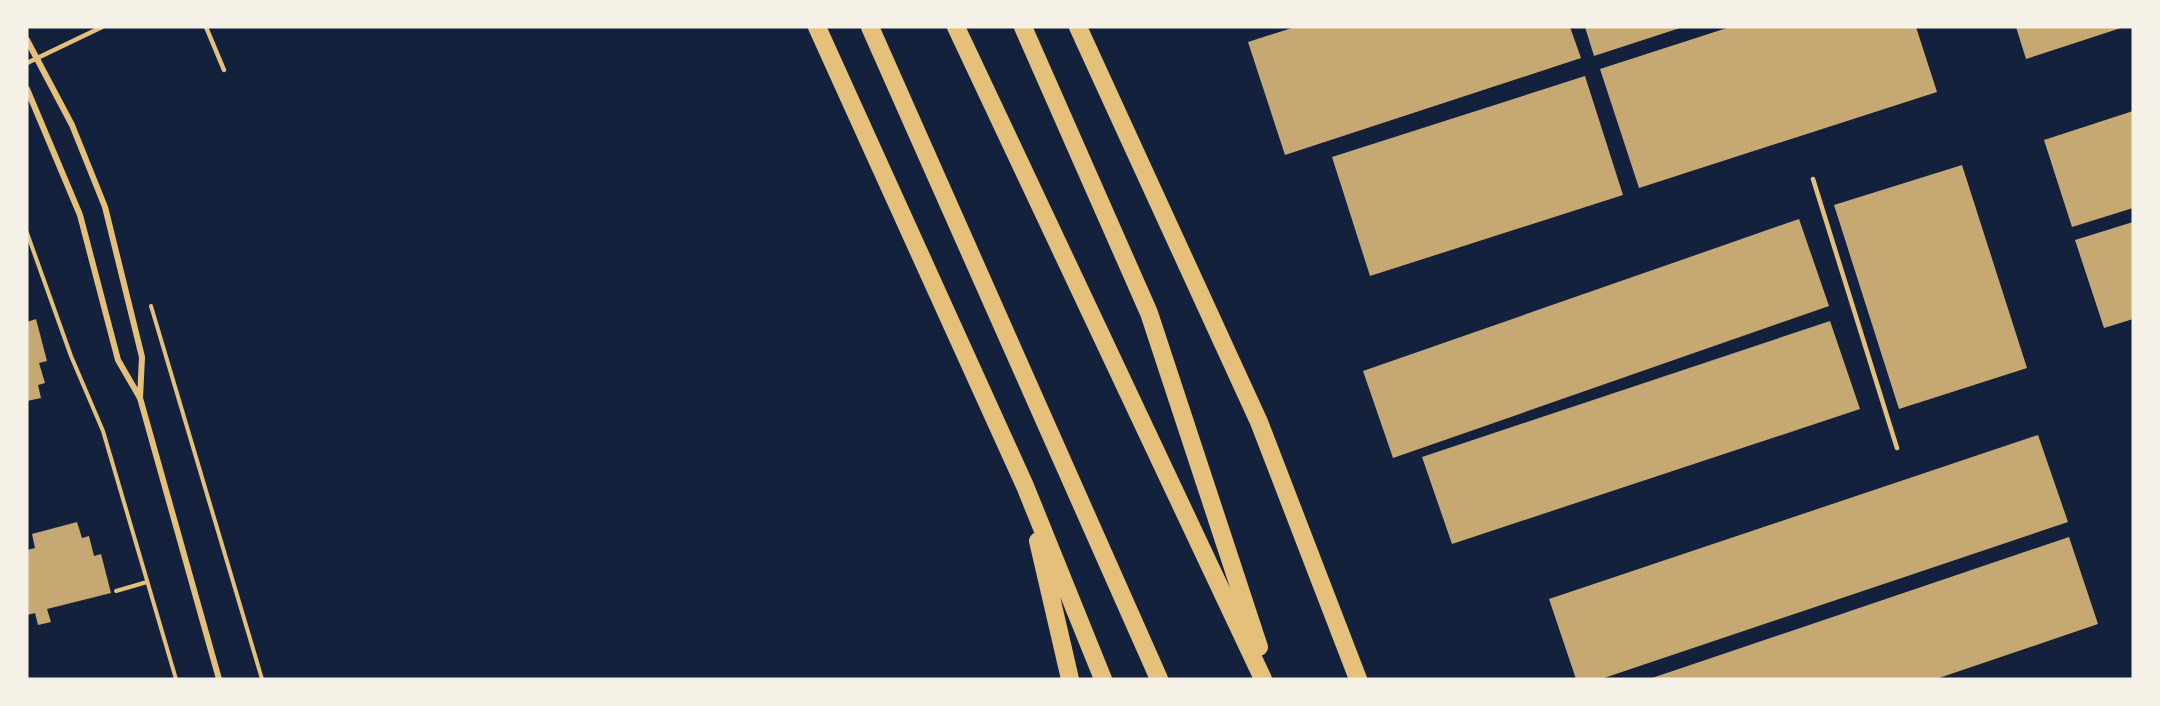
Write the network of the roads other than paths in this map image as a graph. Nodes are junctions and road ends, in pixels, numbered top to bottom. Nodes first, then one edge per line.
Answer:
1 (102, 27) edge
2 (206, 27) edge
3 (817, 27) edge
4 (870, 27) edge
5 (956, 27) edge
6 (1023, 27) edge
7 (1078, 27) edge
8 (27, 40) edge
9 (37, 58) junction
10 (27, 63) edge
11 (224, 70) dead end
12 (27, 89) edge
13 (1813, 179) dead end
14 (140, 398) junction
15 (1898, 448) dead end
16 (1025, 486) junction
17 (219, 679) edge
18 (1070, 679) edge
19 (1103, 679) edge
20 (1160, 679) edge
21 (1263, 679) edge
22 (1269, 679) edge
23 (1358, 679) edge

1 - 9 lane
2 - 11 lane
3 - 16 highway
4 - 20 highway
5 - 21 highway
6 - 22 highway
7 - 23 highway
8 - 9 street
9 - 10 lane
9 - 14 street
12 - 14 street
13 - 15 lane
14 - 17 street
16 - 18 highway
16 - 19 highway

